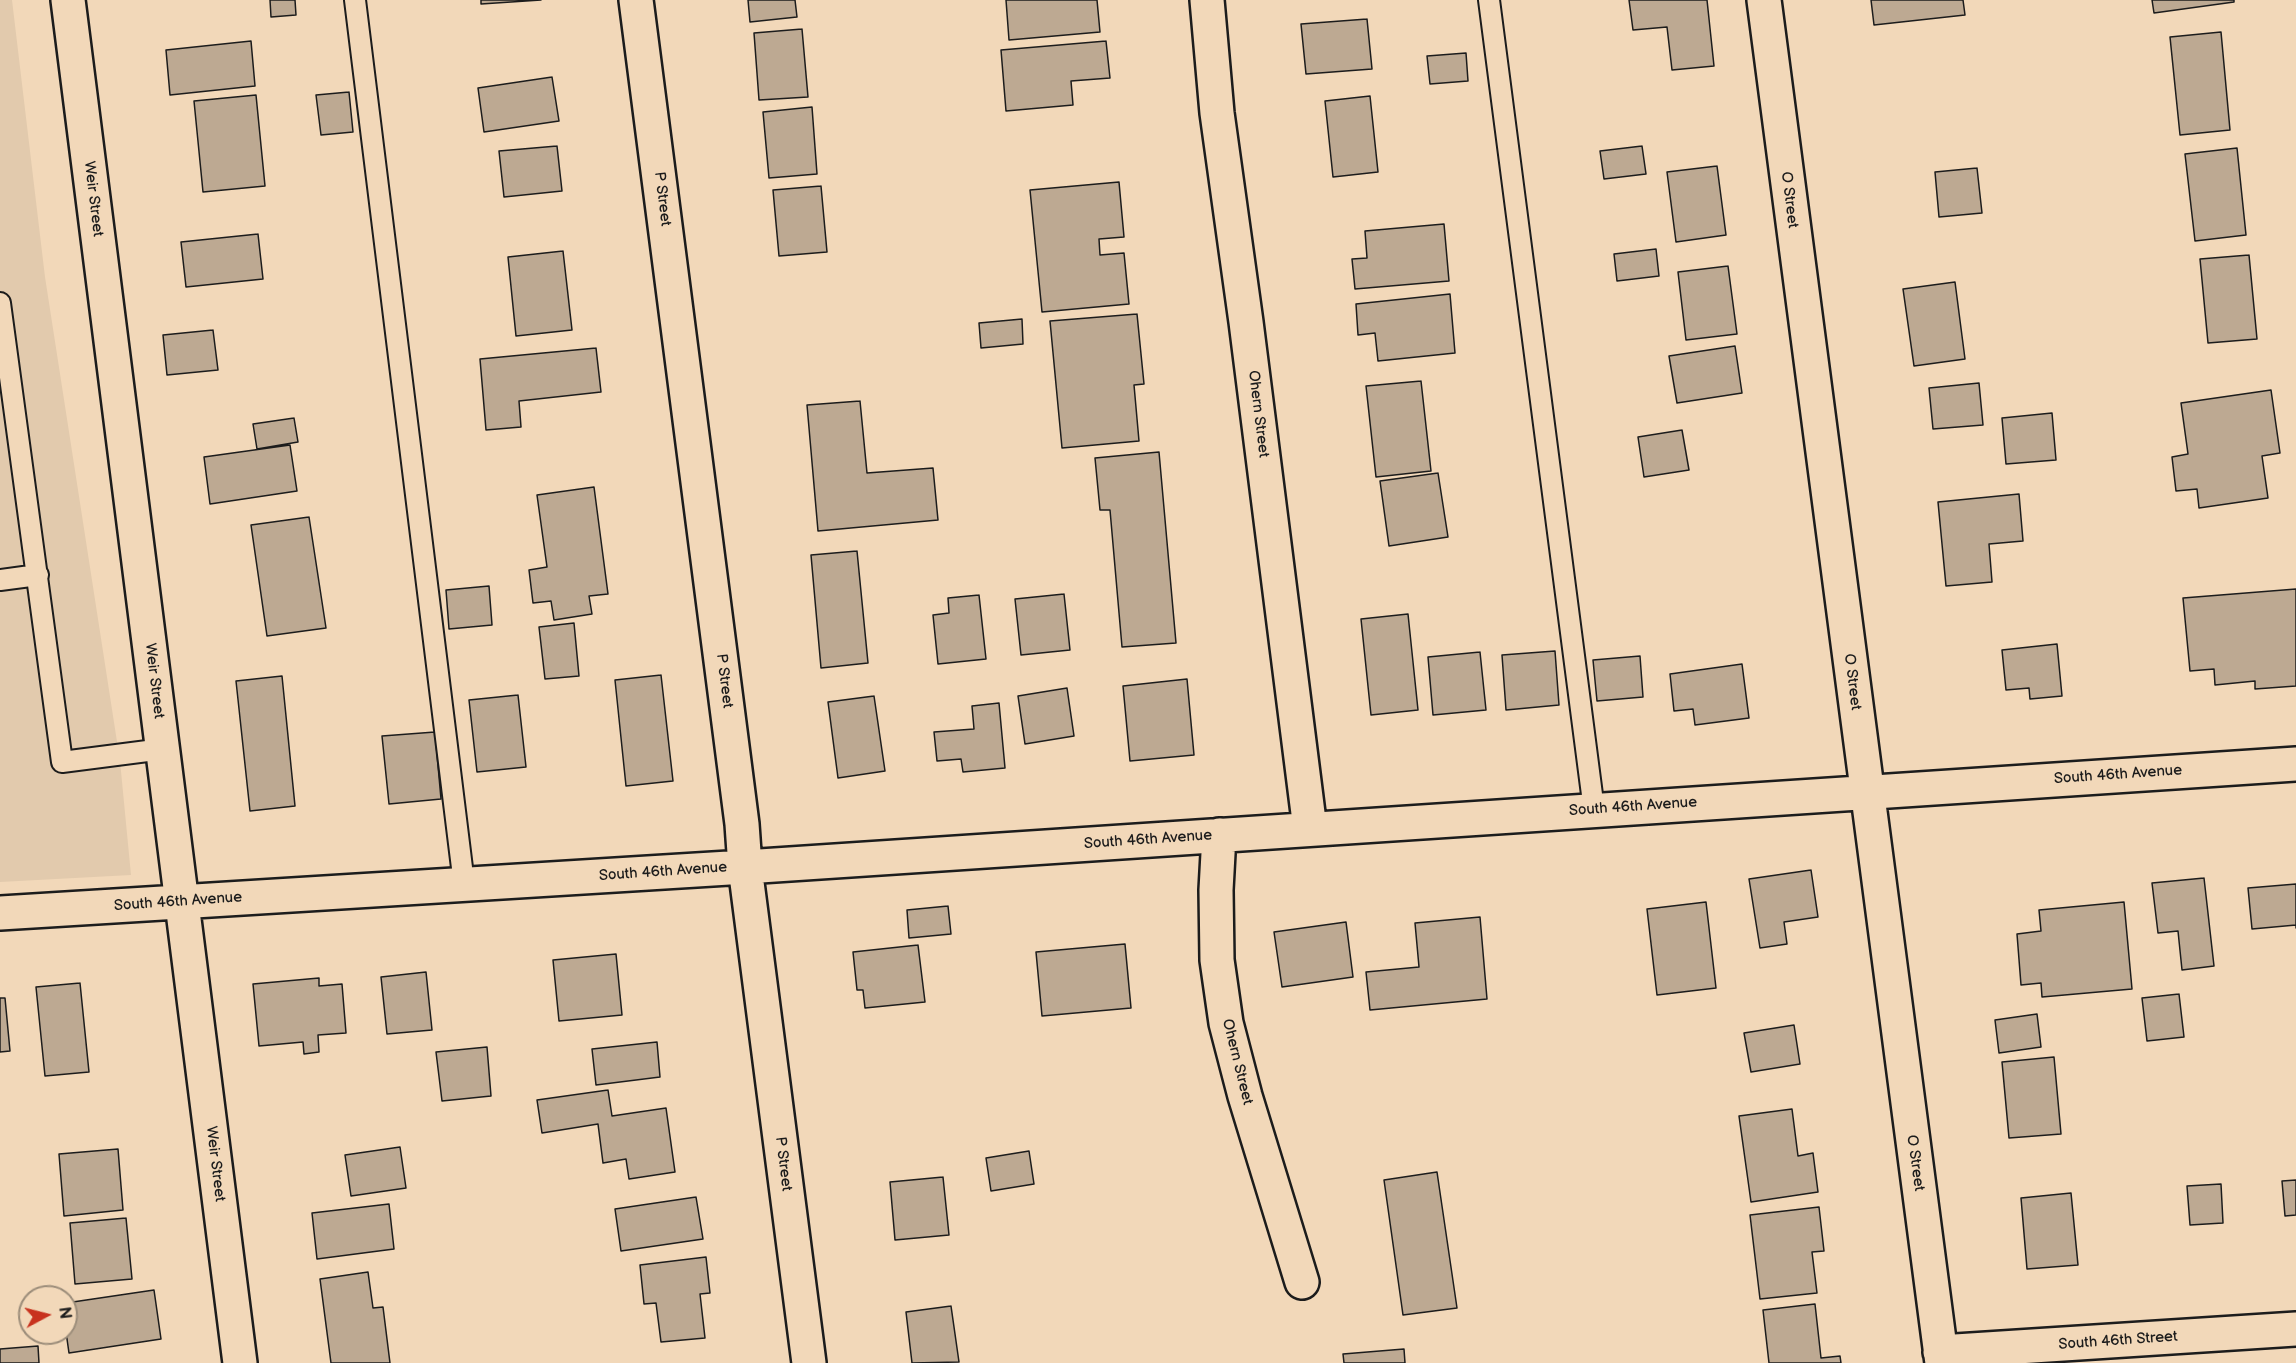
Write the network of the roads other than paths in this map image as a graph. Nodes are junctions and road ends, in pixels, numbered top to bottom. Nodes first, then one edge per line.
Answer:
1 (68, 0) edge
2 (354, 0) edge
3 (636, 0) edge
4 (1207, 0) edge
5 (1489, 0) edge
6 (1764, 0) edge
7 (0, 303) edge
8 (38, 575) junction
9 (0, 580) edge
10 (163, 749) junction
11 (2296, 764) edge
12 (1866, 792) junction
13 (1594, 810) junction
14 (1310, 829) junction
15 (1219, 835) junction
16 (745, 867) junction
17 (464, 884) junction
18 (182, 902) junction
19 (0, 913) edge
20 (1302, 1282) dead end
21 (2296, 1329) edge
22 (1941, 1358) edge
23 (240, 1363) edge
24 (809, 1363) edge

1 - 10 street, Weir Street
2 - 17 lane
3 - 16 street, P Street
4 - 14 street, Ohern Street
5 - 13 lane
6 - 12 street, O Street
7 - 8 lane
8 - 9 lane
8 - 10 lane
10 - 18 street, Weir Street
11 - 12 street, South 46th Avenue
12 - 13 street, South 46th Avenue
12 - 22 street, O Street
13 - 14 street, South 46th Avenue
14 - 15 street, South 46th Avenue
15 - 16 street, South 46th Avenue
15 - 20 street, Ohern Street
16 - 17 street, South 46th Avenue
16 - 24 street, P Street
17 - 18 street, South 46th Avenue
18 - 19 street, South 46th Avenue
18 - 23 street, Weir Street
21 - 22 street, South 46th Street

